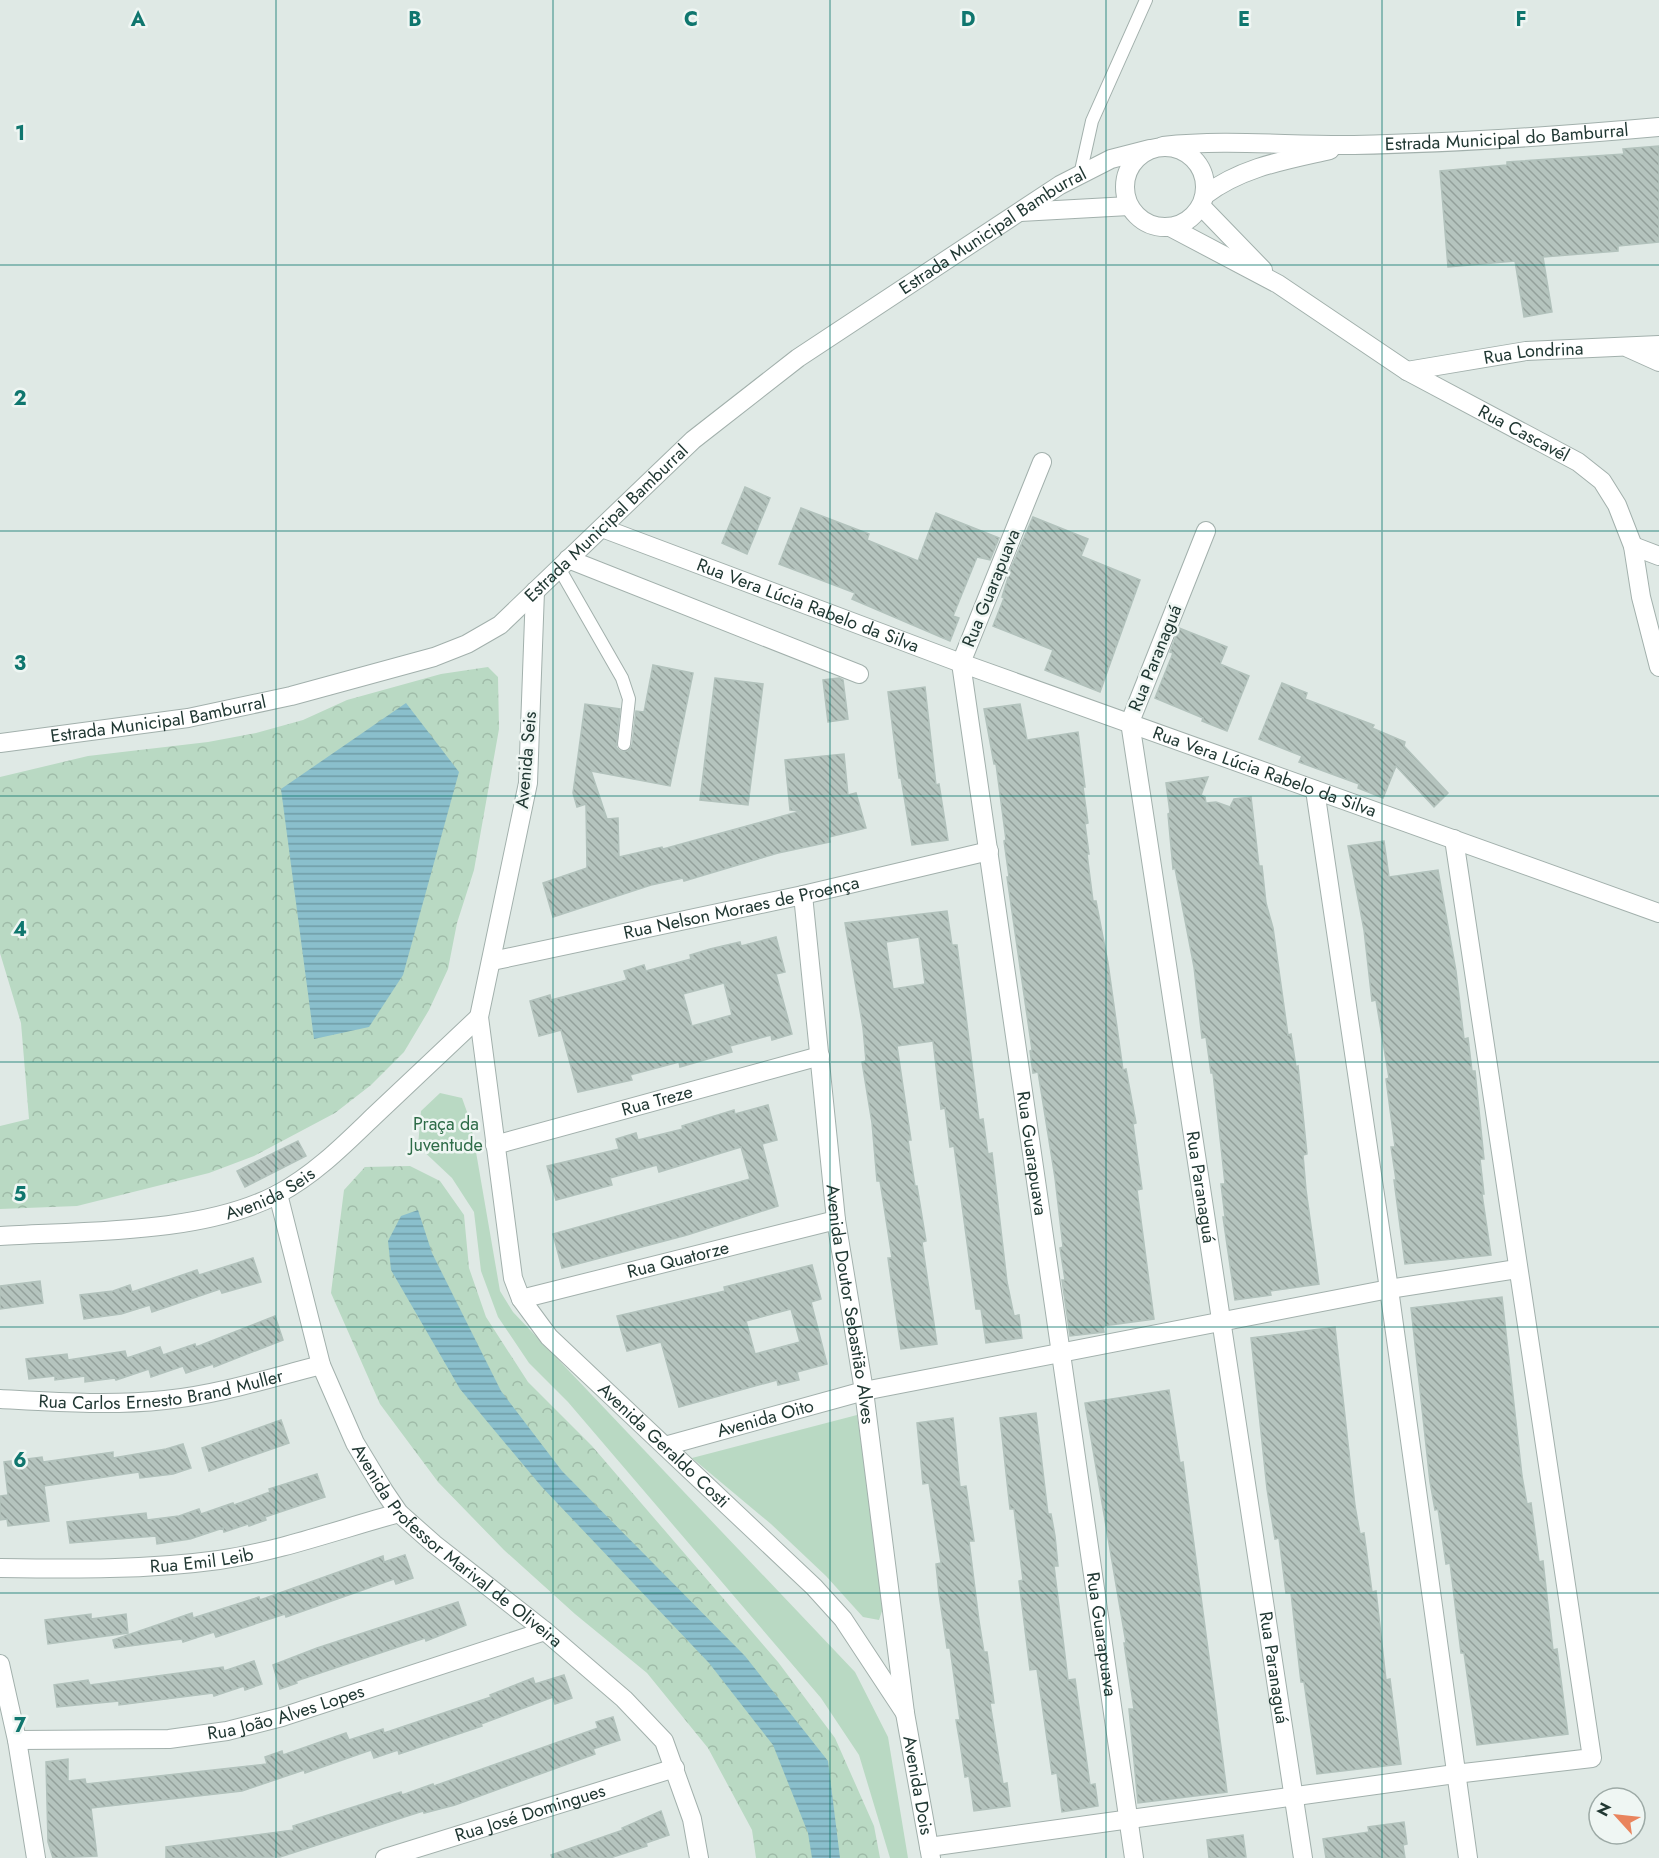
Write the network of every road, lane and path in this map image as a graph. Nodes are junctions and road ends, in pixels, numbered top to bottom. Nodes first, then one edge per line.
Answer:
1 (1146, 0) edge
2 (1659, 128) edge
3 (1252, 141) joint
4 (1352, 145) junction
5 (1156, 148) junction
6 (1080, 175) junction
7 (1203, 200) junction
8 (1129, 206) junction
9 (1020, 212) junction
10 (1170, 227) junction
11 (1278, 284) junction
12 (1659, 345) edge
13 (1628, 348) junction
14 (1659, 362) edge
15 (1407, 371) junction
16 (1042, 462) dead end
17 (602, 528) junction
18 (1206, 531) dead end
19 (1633, 546) junction
20 (1659, 556) edge
21 (563, 564) junction
22 (535, 591) junction
23 (961, 663) junction
24 (1659, 667) edge
25 (859, 674) dead end
26 (1130, 722) junction
27 (0, 742) edge
28 (624, 744) dead end
29 (1315, 789) junction
30 (1454, 839) junction
31 (989, 851) junction
32 (803, 895) junction
33 (1659, 913) edge
34 (492, 961) junction
35 (479, 1017) junction
36 (820, 1056) junction
37 (495, 1145) junction
38 (278, 1194) junction
39 (836, 1220) junction
40 (0, 1236) edge
41 (1517, 1269) junction
42 (1389, 1289) junction
43 (521, 1299) junction
44 (1221, 1322) junction
45 (1061, 1353) junction
46 (321, 1365) junction
47 (864, 1391) junction
48 (0, 1399) edge
49 (665, 1446) junction
50 (399, 1513) junction
51 (0, 1568) edge
52 (545, 1631) junction
53 (0, 1664) edge
54 (905, 1713) junction
55 (17, 1740) junction
56 (675, 1768) junction
57 (1455, 1774) junction
58 (1294, 1797) junction
59 (1129, 1820) junction
60 (930, 1853) edge
61 (36, 1858) edge
62 (385, 1858) edge
63 (699, 1858) edge
64 (1134, 1858) edge
65 (1303, 1858) edge
66 (1468, 1858) edge

1 - 6 lane
2 - 4 street, Estrada Municipal do Bamburral
3 - 4 street, Estrada Municipal do Bamburral
3 - 5 street, Estrada Municipal Bamburral
4 - 7 street, Estrada Municipal do Bamburral
5 - 6 street, Estrada Municipal Bamburral
5 - 7 street
5 - 8 street
6 - 9 street, Estrada Municipal Bamburral
7 - 10 street
7 - 11 street, Rua Cascavél
8 - 9 street
8 - 10 street
9 - 17 street, Estrada Municipal Bamburral
10 - 11 street, Rua Cascavél
11 - 15 street, Rua Cascavél
12 - 13 street, Rua Londrina
13 - 14 street
13 - 15 street, Rua Londrina
15 - 19 street, Rua Cascavél
16 - 23 street, Rua Guarapuava
17 - 21 street, Estrada Municipal Bamburral
17 - 23 street, Rua Vera Lúcia Rabelo da Silva
18 - 26 street, Rua Paranaguá
19 - 20 street
19 - 24 street, Rua Cascavél
21 - 22 street, Estrada Municipal Bamburral
21 - 25 street
21 - 28 lane
22 - 27 street, Estrada Municipal Bamburral
22 - 34 street, Avenida Seis
23 - 26 street, Rua Vera Lúcia Rabelo da Silva
23 - 31 street, Rua Guarapuava
26 - 29 street, Rua Vera Lúcia Rabelo da Silva
26 - 44 street, Rua Paranaguá
29 - 30 street, Rua Vera Lúcia Rabelo da Silva
29 - 42 street
30 - 33 street, Rua Vera Lúcia Rabelo da Silva
30 - 41 street
31 - 32 street, Rua Nelson Moraes de Proença
31 - 45 street, Rua Guarapuava
32 - 34 street, Rua Nelson Moraes de Proença
32 - 36 street, Avenida Doutor Sebastião Alves
34 - 35 street, Avenida Seis
35 - 37 street, Avenida Geraldo Costi
35 - 38 street, Avenida Seis
36 - 37 street, Rua Treze
36 - 39 street, Avenida Doutor Sebastião Alves
37 - 43 street, Avenida Geraldo Costi
38 - 40 street, Avenida Seis
38 - 46 street, Avenida Professor Marival de Oliveira
39 - 43 street, Rua Quatorze
39 - 47 street, Avenida Doutor Sebastião Alves
41 - 42 street, Avenida Oito
41 - 57 street
42 - 44 street, Avenida Oito
42 - 57 street
43 - 49 street, Avenida Geraldo Costi
44 - 45 street, Avenida Oito
44 - 58 street, Rua Paranaguá
45 - 47 street, Avenida Oito
45 - 59 street, Rua Guarapuava
46 - 48 street, Rua Carlos Ernesto Brand Muller
46 - 50 street, Avenida Professor Marival de Oliveira
47 - 49 street, Avenida Oito
47 - 54 street, Avenida Doutor Sebastião Alves
49 - 54 street, Avenida Geraldo Costi
50 - 51 street, Rua Emil Leib
50 - 52 street, Avenida Professor Marival de Oliveira
52 - 55 street, Rua João Alves Lopes
52 - 56 street, Avenida Professor Marival de Oliveira
53 - 55 street
54 - 60 street, Avenida Dois
55 - 61 street
56 - 62 street, Rua José Domingues
56 - 63 street, Avenida Professor Marival de Oliveira
57 - 58 street
57 - 66 street
58 - 59 street
58 - 65 street, Rua Paranaguá
59 - 60 street
59 - 64 street, Rua Guarapuava

